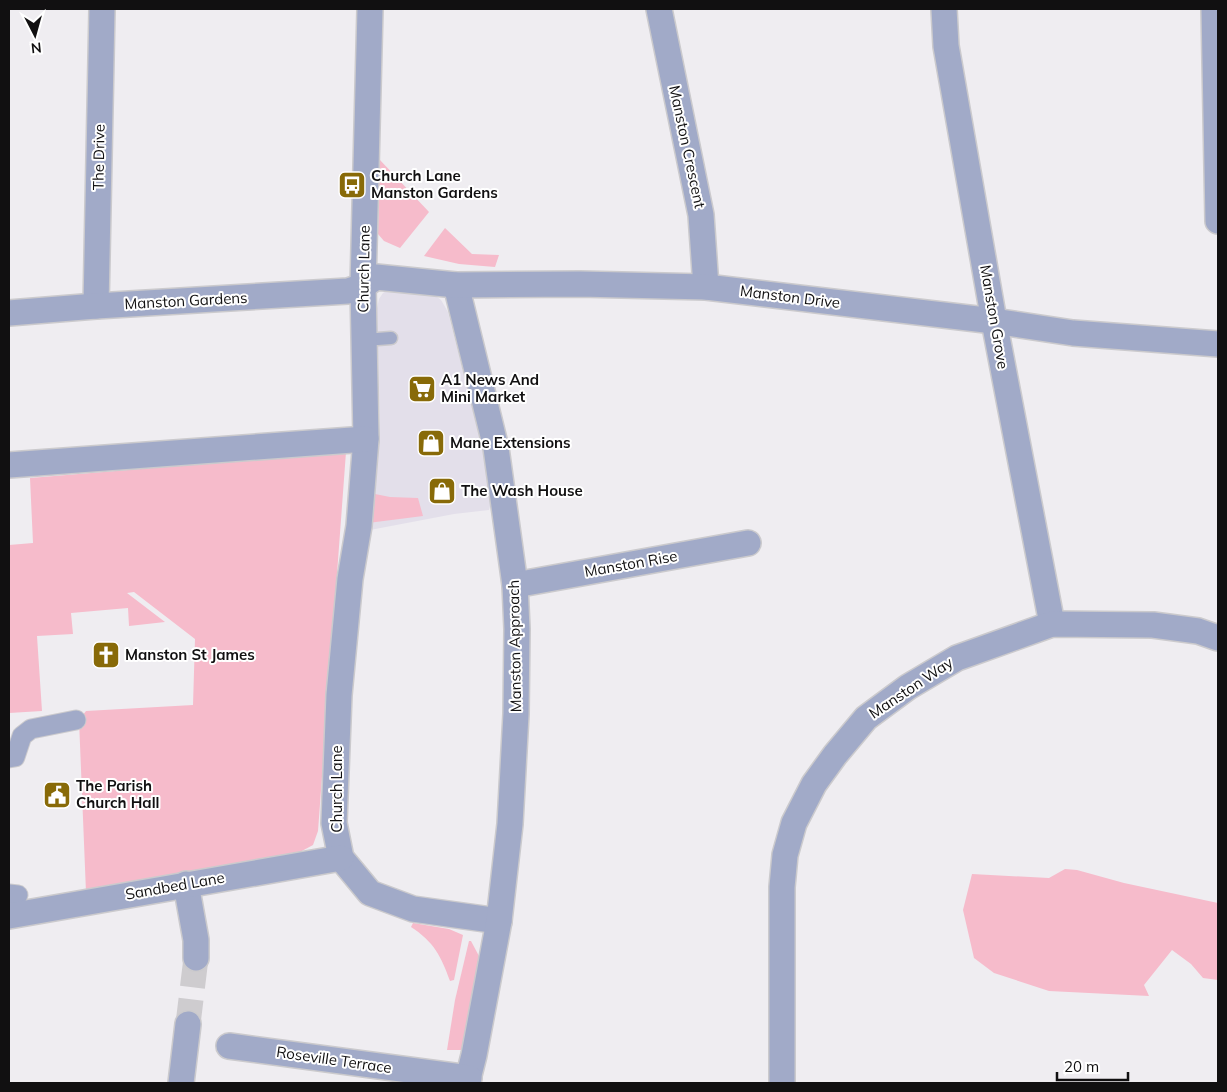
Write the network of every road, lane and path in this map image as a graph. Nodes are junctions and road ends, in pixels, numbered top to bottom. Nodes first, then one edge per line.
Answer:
1 (102, 9) edge
2 (370, 9) edge
3 (659, 9) edge
4 (944, 9) edge
5 (1214, 9) edge
6 (1218, 221) edge
7 (456, 285) junction
8 (363, 286) junction
9 (706, 287) junction
10 (96, 306) junction
11 (9, 313) edge
12 (994, 321) junction
13 (391, 338) dead end
14 (364, 340) junction
15 (1218, 344) edge
16 (366, 438) junction
17 (9, 465) edge
18 (748, 543) dead end
19 (515, 585) junction
20 (1052, 624) junction
21 (1218, 638) edge
22 (76, 720) dead end
23 (9, 758) edge
24 (340, 858) junction
25 (186, 884) junction
26 (12, 902) edge
27 (498, 922) junction
28 (196, 958) tunnel mouth
29 (188, 1024) tunnel mouth
30 (229, 1046) dead end
31 (468, 1080) edge
32 (180, 1083) edge
33 (782, 1083) edge

1 - 10 street, The Drive
2 - 8 street, Church Lane
3 - 9 street, Manston Crescent
4 - 12 street, Manston Grove
5 - 6 street
7 - 8 street, Manston Drive
7 - 9 street, Manston Drive
7 - 19 street, Manston Approach
8 - 10 street, Manston Gardens
8 - 14 street, Church Lane
9 - 12 street, Manston Drive
10 - 11 street, Manston Gardens
12 - 15 street, Manston Drive
12 - 20 street, Manston Grove
13 - 14 lane
14 - 16 street, Church Lane
16 - 17 street
16 - 24 street, Church Lane
18 - 19 street, Manston Rise
19 - 27 street, Manston Approach
20 - 21 street, Manston Way
20 - 33 street, Manston Way
22 - 23 street
24 - 25 street, Sandbed Lane
24 - 27 street
25 - 26 street, Sandbed Lane
25 - 28 street
27 - 31 street
29 - 32 street
30 - 31 street, Roseville Terrace

